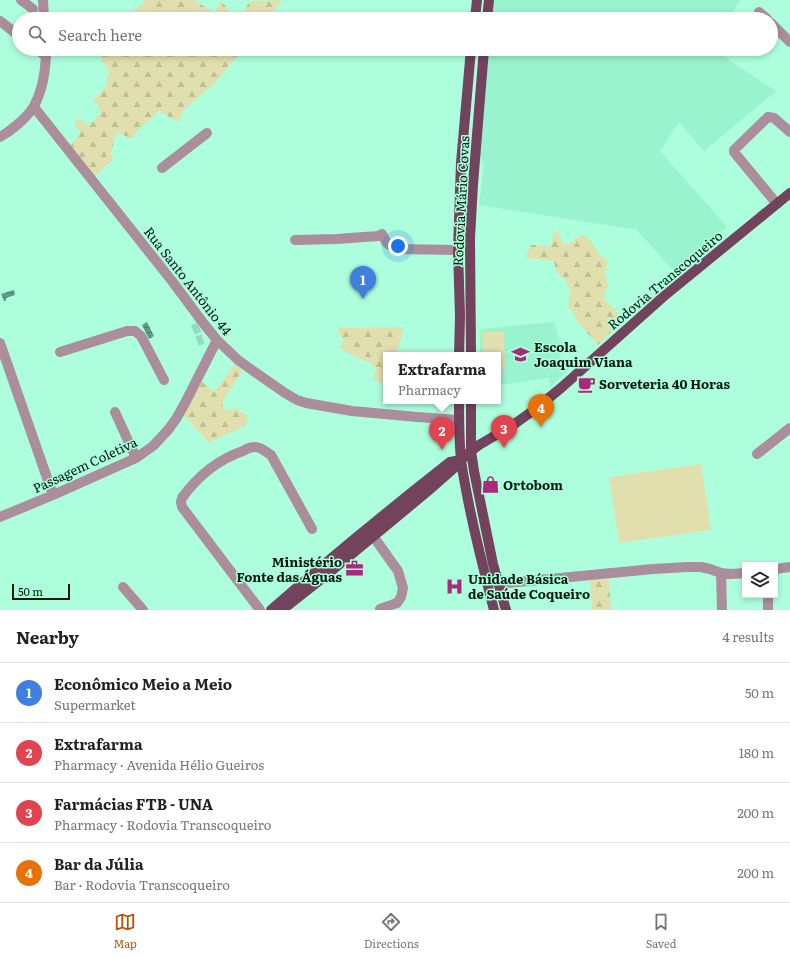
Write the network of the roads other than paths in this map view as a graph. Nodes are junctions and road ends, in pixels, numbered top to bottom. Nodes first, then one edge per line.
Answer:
1 (21, 0) edge
2 (43, 0) edge
3 (477, 0) edge
4 (489, 0) edge
5 (33, 9) dead end
6 (44, 12) edge
7 (475, 12) edge
8 (488, 12) edge
9 (0, 21) edge
10 (12, 30) edge
11 (778, 30) edge
12 (790, 42) edge
13 (46, 56) edge
14 (470, 56) edge
15 (483, 56) edge
16 (34, 107) junction
17 (790, 132) edge
18 (207, 133) dead end
19 (0, 137) edge
20 (460, 163) junction
21 (474, 163) junction
22 (162, 168) dead end
23 (790, 193) edge
24 (777, 204) junction
25 (295, 240) dead end
26 (458, 250) junction
27 (217, 340) junction
28 (0, 343) edge
29 (60, 352) dead end
30 (459, 352) edge
31 (471, 352) edge
32 (164, 380) dead end
33 (459, 404) edge
34 (471, 404) edge
35 (114, 412) dead end
36 (459, 420) junction
37 (789, 433) edge
38 (471, 451) junction
39 (757, 454) dead end
40 (136, 458) junction
41 (461, 460) junction
42 (53, 495) junction
43 (0, 517) edge
44 (312, 529) dead end
45 (373, 536) junction
46 (790, 567) edge
47 (778, 569) edge
48 (721, 573) junction
49 (742, 573) edge
50 (498, 584) junction
51 (123, 587) dead end
52 (768, 598) edge
53 (380, 609) dead end
54 (143, 610) edge
55 (260, 610) edge
56 (271, 610) edge
57 (282, 610) edge
58 (494, 610) edge
59 (506, 610) edge
60 (722, 610) edge
61 (768, 610) edge

1 - 5 street
2 - 6 street
3 - 7 main road
4 - 8 main road
9 - 10 street
11 - 12 street
13 - 16 street
14 - 20 main road, Rodovia Mário Covas
15 - 21 main road, Rodovia Mário Covas
16 - 19 street
16 - 27 street, Rua Santo Antônio 44
17 - 24 street
18 - 22 street
20 - 21 street
20 - 26 main road, Rodovia Mário Covas
21 - 31 main road, Rodovia Mário Covas
23 - 24 main road, Rodovia Transcoqueiro
24 - 38 main road, Rodovia Transcoqueiro
25 - 26 street
26 - 30 main road, Rodovia Mário Covas
27 - 36 street, Rua Santo Antônio 44
27 - 40 street, Passagem Coletiva
28 - 42 street
29 - 32 street
33 - 36 main road
34 - 38 main road
35 - 40 street
36 - 41 main road
37 - 39 street
38 - 41 main road, Rodovia Transcoqueiro
38 - 50 main road
40 - 42 street, Passagem Coletiva
41 - 45 main road
41 - 56 main road
41 - 58 main road
42 - 43 street, Passagem Coletiva
44 - 55 street
45 - 53 street
45 - 57 main road
46 - 47 street
48 - 49 street
48 - 50 street
48 - 60 street
50 - 59 main road
51 - 54 street
52 - 61 street

